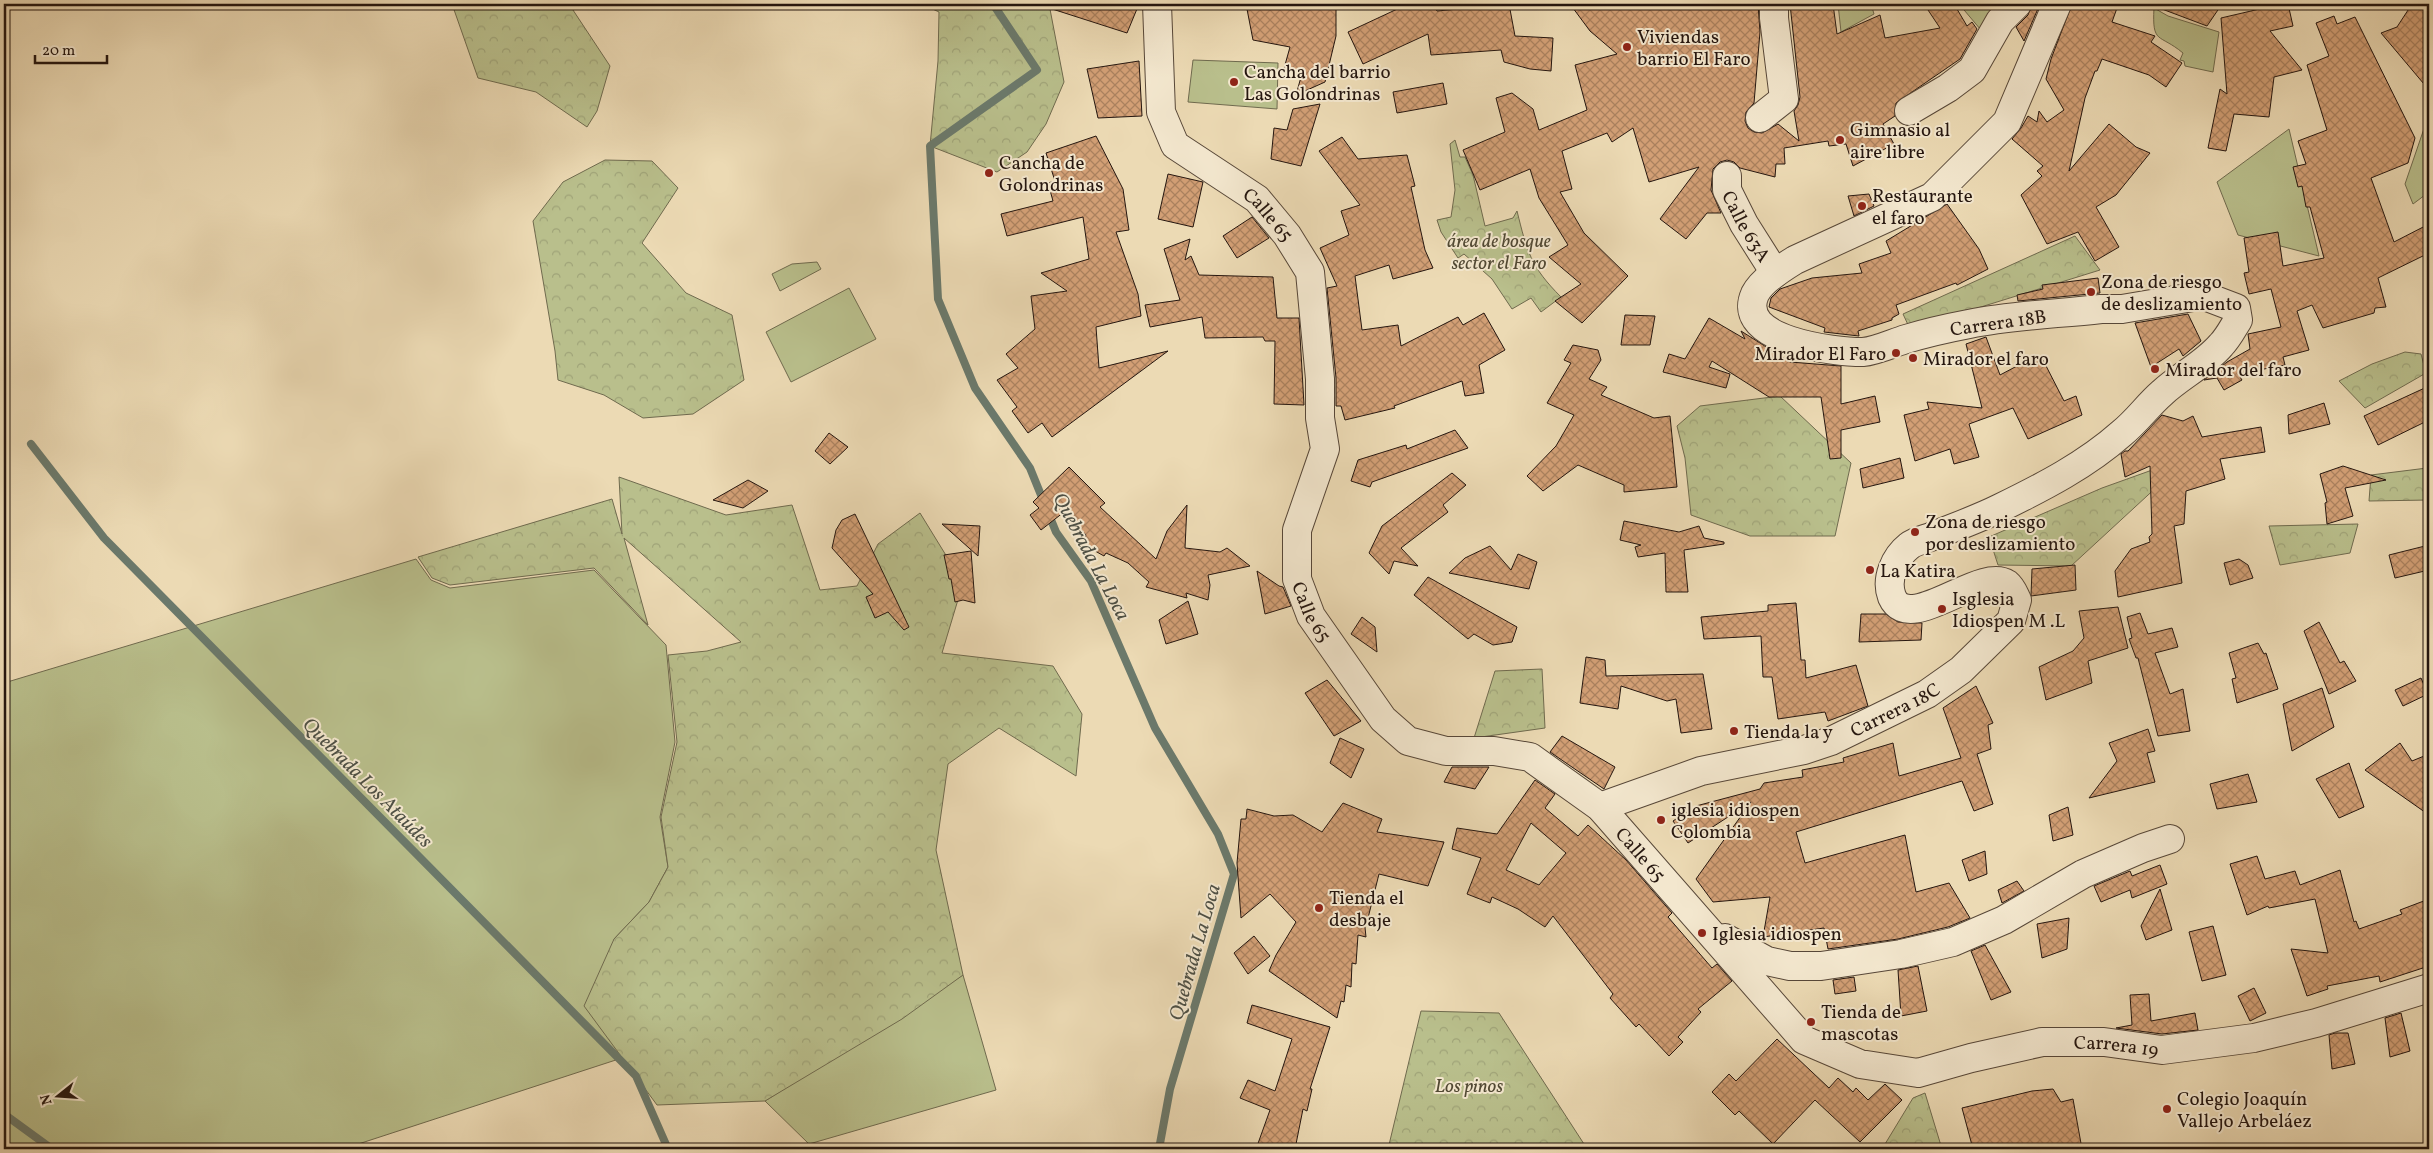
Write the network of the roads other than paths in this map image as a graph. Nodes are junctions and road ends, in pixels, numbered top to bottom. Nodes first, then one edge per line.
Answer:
1 (1158, 4) edge
2 (1774, 4) edge
3 (2017, 4) edge
4 (2057, 4) edge
5 (1909, 111) dead end
6 (1760, 118) dead end
7 (1726, 176) dead end
8 (1775, 273) junction
9 (1892, 596) joint
10 (1600, 807) junction
11 (2170, 839) dead end
12 (1712, 932) junction
13 (2429, 988) edge
14 (1804, 1040) joint

1 - 10 street, Calle 65
2 - 6 street
3 - 5 street
4 - 8 street, Carrera 18B
7 - 8 street, Calle 63A
8 - 9 street, Carrera 18B
9 - 10 street, Carrera 18C
10 - 12 street, Calle 65
11 - 12 street
12 - 14 street, Calle 65
13 - 14 street, Carrera 19

